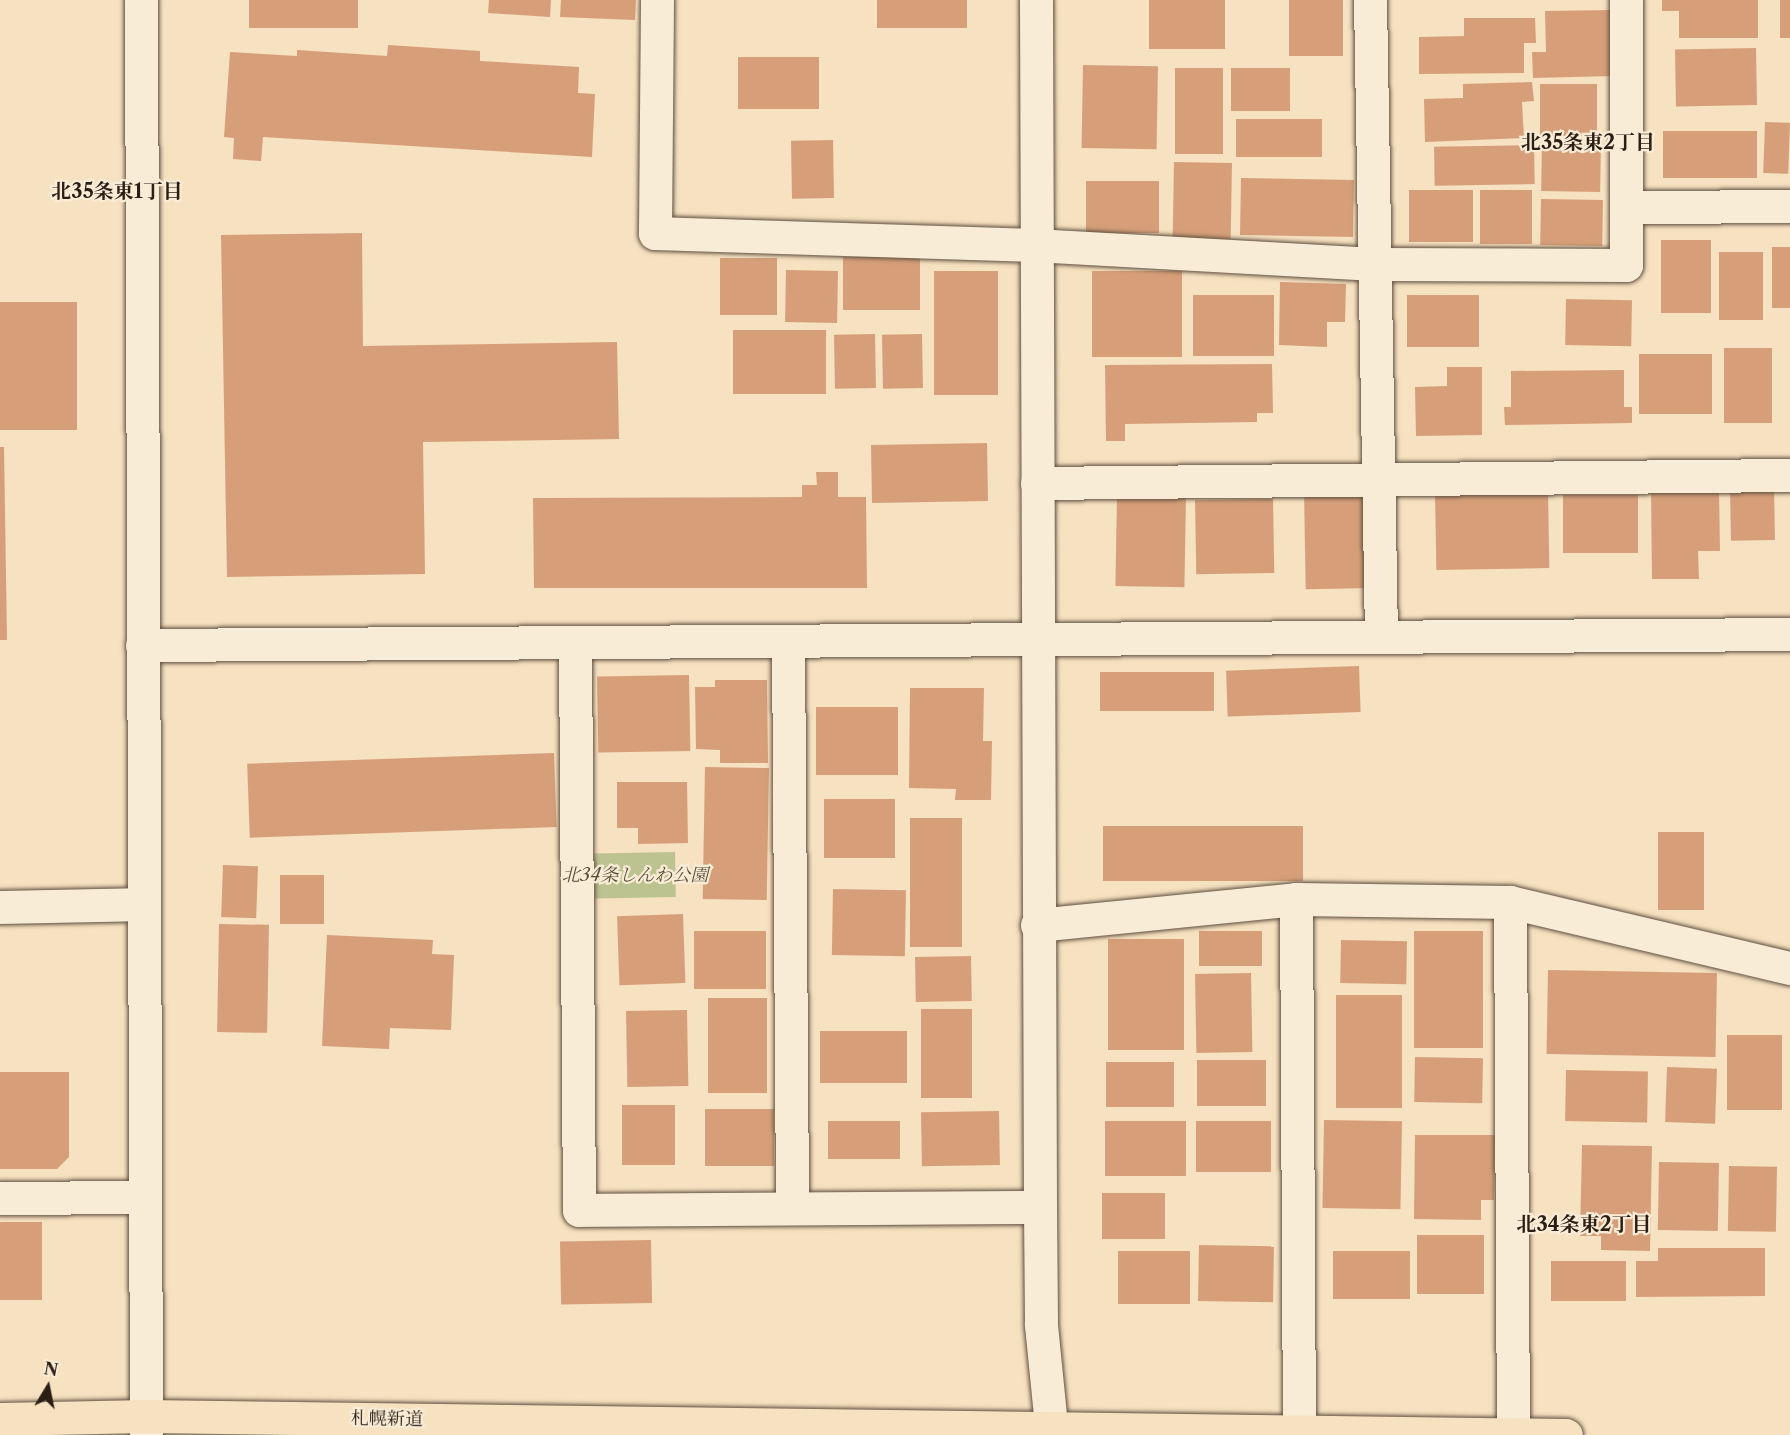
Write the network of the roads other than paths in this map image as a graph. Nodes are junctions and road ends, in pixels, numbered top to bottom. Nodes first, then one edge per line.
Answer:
1 (141, 0) edge
2 (657, 0) edge
3 (1036, 0) edge
4 (1370, 0) edge
5 (1626, 0) edge
6 (1790, 206) edge
7 (1626, 207) junction
8 (1034, 244) junction
9 (1374, 264) junction
10 (1790, 475) edge
11 (1378, 479) junction
12 (1037, 483) junction
13 (1790, 634) edge
14 (1381, 636) junction
15 (1035, 639) junction
16 (788, 641) junction
17 (575, 643) junction
18 (142, 645) junction
19 (1296, 899) junction
20 (1510, 902) junction
21 (144, 904) junction
22 (0, 907) edge
23 (1037, 925) junction
24 (1790, 968) edge
25 (145, 1197) junction
26 (0, 1198) edge
27 (792, 1206) junction
28 (1040, 1207) junction
29 (0, 1419) edge
30 (146, 1426) edge
31 (1052, 1430) edge
32 (1299, 1432) junction
33 (1513, 1433) junction
34 (1566, 1435) edge

1 - 18 street
2 - 8 street
3 - 8 street
4 - 9 street
5 - 7 street
6 - 7 street
7 - 9 street
8 - 9 street
8 - 12 street
9 - 11 street
10 - 11 street
11 - 12 street
11 - 14 street
12 - 15 street
13 - 14 street
14 - 15 street
15 - 16 street
15 - 23 street
16 - 17 street
16 - 27 street
17 - 18 street
17 - 27 street
18 - 21 street
19 - 20 street
19 - 23 street
19 - 32 street
20 - 24 street
20 - 33 street
21 - 22 street
21 - 25 street
23 - 28 street
25 - 26 street
25 - 30 street
27 - 28 street
28 - 31 street
29 - 30 highway, 札幌新道
30 - 31 highway, 札幌新道
31 - 32 highway, 札幌新道
32 - 33 highway, 札幌新道
33 - 34 highway, 札幌新道

